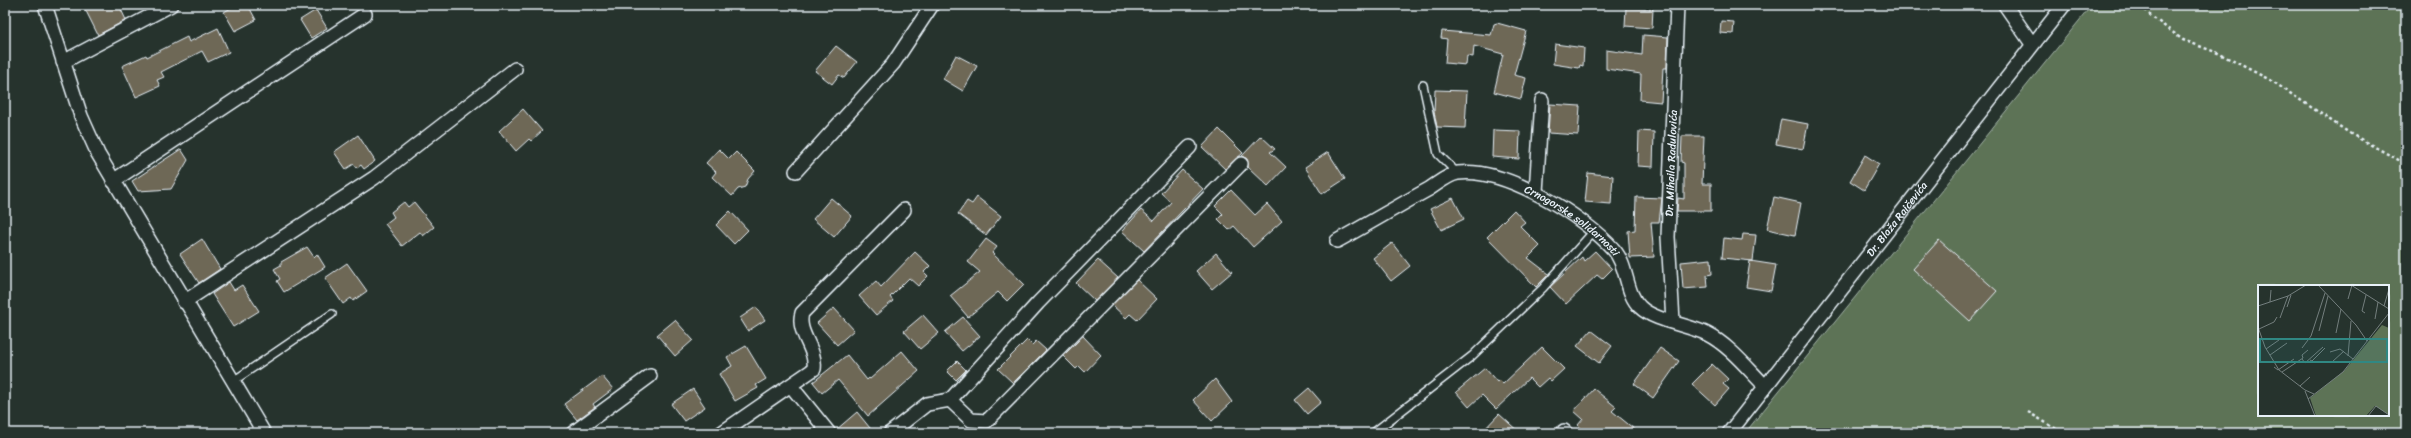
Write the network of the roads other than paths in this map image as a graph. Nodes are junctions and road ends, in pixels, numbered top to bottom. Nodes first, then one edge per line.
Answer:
1 (45, 5) edge
2 (171, 5) edge
3 (932, 5) edge
4 (1677, 5) edge
5 (2005, 5) edge
6 (2064, 5) edge
7 (365, 14) dead end
8 (2032, 44) junction
9 (63, 62) junction
10 (515, 69) dead end
11 (1423, 85) dead end
12 (1542, 100) dead end
13 (1190, 148) dead end
14 (1241, 164) dead end
15 (796, 171) dead end
16 (1457, 173) junction
17 (113, 181) junction
18 (1536, 192) junction
19 (904, 210) dead end
20 (1593, 232) junction
21 (1337, 241) dead end
22 (184, 302) junction
23 (332, 314) dead end
24 (1673, 321) junction
25 (650, 376) dead end
26 (232, 382) junction
27 (791, 386) junction
28 (1766, 386) junction
29 (950, 400) junction
30 (264, 433) edge
31 (572, 433) edge
32 (721, 433) edge
33 (829, 433) edge
34 (890, 433) edge
35 (1373, 433) edge
36 (1729, 433) edge

1 - 9 street
2 - 9 street
3 - 15 street
4 - 24 street, Dr. Mihaila Radulovića
5 - 8 street
6 - 8 street, Dr. Blaža Raičevića
7 - 17 street
8 - 28 street, Dr. Blaža Raičevića
9 - 17 street
10 - 22 street
11 - 16 lane
12 - 18 street
13 - 29 street
14 - 29 street
16 - 18 street, Crnogorske solidarnosti
16 - 21 street
17 - 22 street
18 - 20 street, Crnogorske solidarnosti
19 - 27 street
20 - 24 street, Crnogorske solidarnosti
20 - 35 lane
22 - 26 street
23 - 26 lane
24 - 28 street, Crnogorske solidarnosti
25 - 31 street
26 - 30 street
27 - 32 street
27 - 33 street
28 - 36 street, Dr. Blaža Raičevića
29 - 34 street

